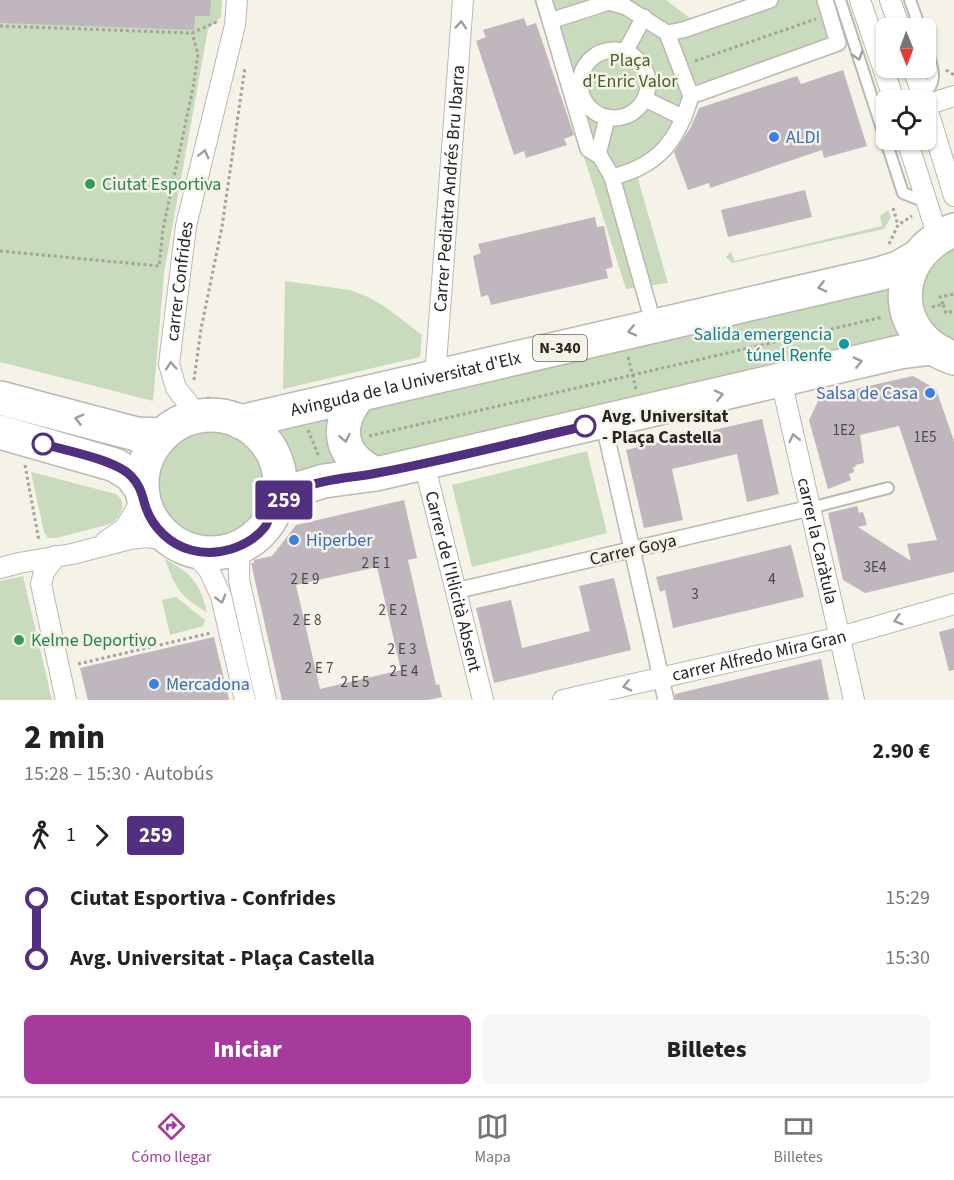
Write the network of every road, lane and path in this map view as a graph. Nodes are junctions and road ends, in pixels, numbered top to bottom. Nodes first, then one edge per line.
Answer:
1 (237, 0) edge
2 (463, 0) edge
3 (544, 0) edge
4 (770, 0) edge
5 (840, 0) edge
6 (860, 0) edge
7 (890, 0) edge
8 (910, 0) edge
9 (609, 1) edge
10 (827, 7) edge
11 (218, 11) dead end
12 (644, 17) junction
13 (896, 18) edge
14 (916, 18) edge
15 (550, 21) junction
16 (0, 26) edge
17 (192, 33) junction
18 (667, 33) junction
19 (625, 52) junction
20 (560, 53) junction
21 (246, 63) dead end
22 (680, 66) junction
23 (585, 67) junction
24 (891, 90) edge
25 (691, 96) junction
26 (954, 96) edge
27 (645, 99) junction
28 (936, 99) edge
29 (608, 118) junction
30 (684, 118) junction
31 (936, 139) edge
32 (909, 150) edge
33 (598, 155) junction
34 (612, 177) junction
35 (954, 196) edge
36 (893, 208) dead end
37 (921, 209) junction
38 (898, 225) junction
39 (924, 244) edge
40 (0, 251) edge
41 (954, 294) edge
42 (943, 304) junction
43 (649, 308) dead end
44 (927, 308) dead end
45 (954, 311) edge
46 (890, 315) dead end
47 (943, 353) edge
48 (628, 357) dead end
49 (632, 375) junction
50 (435, 377) junction
51 (781, 381) junction
52 (194, 382) dead end
53 (636, 391) dead end
54 (360, 394) junction
55 (0, 398) edge
56 (198, 416) junction
57 (240, 422) junction
58 (307, 426) dead end
59 (0, 432) edge
60 (606, 434) dead end
61 (162, 435) junction
62 (365, 437) dead end
63 (34, 463) dead end
64 (424, 463) junction
65 (322, 464) dead end
66 (376, 474) junction
67 (888, 488) dead end
68 (142, 494) junction
69 (810, 508) junction
70 (277, 517) junction
71 (181, 545) junction
72 (252, 547) junction
73 (633, 550) junction
74 (56, 552) junction
75 (9, 566) edge
76 (41, 584) junction
77 (455, 591) junction
78 (954, 604) edge
79 (218, 631) dead end
80 (840, 637) junction
81 (73, 665) dead end
82 (661, 678) junction
83 (66, 700) edge
84 (245, 700) edge
85 (266, 700) edge
86 (483, 700) edge
87 (562, 700) edge
88 (666, 700) edge
89 (854, 700) edge

56 -> 1 street, carrer Confrides
50 -> 2 street, Carrer Pediatra Andrés Bru Ibarra
3 - 15 street
4 - 18 street
5 -> 37 lane
6 - 24 street
7 - 13 street
8 - 14 lane
9 - 12 street
9 - 15 street
10 - 22 path
10 - 25 street
11 - 17 path
12 - 18 street
12 - 19 street
15 - 20 street
16 - 17 path
17 - 40 path
18 - 22 street
19 - 23 street
19 - 27 street
20 - 23 street
20 - 33 street
21 - 52 path
22 - 25 street
23 - 29 street
25 - 30 street
26 - 28 street
27 - 29 street
27 - 30 street
29 - 33 street
30 - 34 street
31 - 35 street
32 - 37 street
33 - 34 street
34 - 43 street
36 - 38 path
37 - 38 path
37 - 39 street
38 - 39 path
39 - 47 highway, N-340
39 -> 50 highway, Avinguda de la Universitat d'Elx / N-340
41 - 42 path
42 - 44 path
42 - 45 path
46 - 49 path
51 -> 47 highway, N-340
48 - 49 path
49 - 53 path
49 - 62 path
50 - 54 highway, Avinguda de la Universitat d'Elx / N-340
64 -> 51 highway, N-340
69 -> 51 street, carrer la Caràtula
54 - 57 highway, Avinguda de la Universitat d'Elx / N-340
54 -> 66 highway
61 -> 55 highway
56 - 57 highway, N-340
56 - 61 highway, N-340
57 - 70 highway, N-340
58 - 65 path
59 - 68 highway
60 - 73 street
61 - 68 highway, N-340
63 - 74 path
64 - 66 highway, N-340
64 - 77 street, Carrer de l'Il·licità Absent
66 - 70 highway, N-340
67 - 69 lane
68 - 71 highway
68 - 74 street
69 - 73 street, Carrer Goya
69 - 80 street, carrer la Caràtula
70 - 72 path
70 - 72 highway, N-340
71 - 72 highway, N-340
71 - 74 street
71 -> 84 street
72 - 85 street
73 - 77 street, Carrer Goya
73 - 82 street
74 - 75 street
74 - 76 street
75 - 76 street
76 - 83 street
77 - 86 street, Carrer de l'Il·licità Absent
78 -> 80 street, carrer Alfredo Mira Gran
79 - 81 path
80 - 82 street, carrer Alfredo Mira Gran
80 - 89 street, carrer la Caràtula
82 -> 87 street, carrer Alfredo Mira Gran
82 - 88 street

